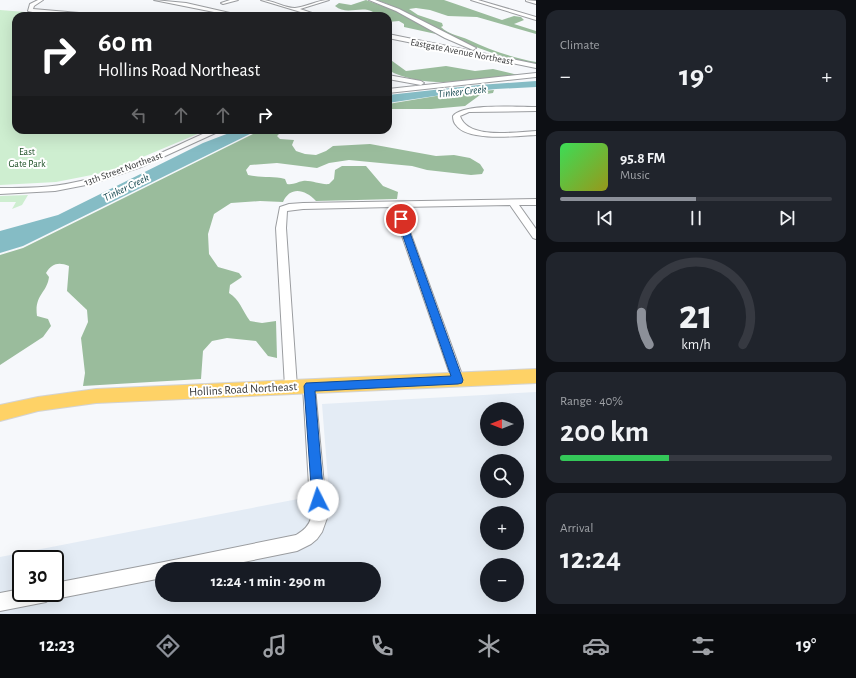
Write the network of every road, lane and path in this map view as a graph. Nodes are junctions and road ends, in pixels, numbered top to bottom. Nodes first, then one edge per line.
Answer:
1 (41, 0) edge
2 (156, 0) edge
3 (236, 0) edge
4 (263, 0) edge
5 (327, 0) edge
6 (371, 0) edge
7 (473, 0) edge
8 (528, 0) edge
9 (535, 1) edge
10 (223, 3) dead end
11 (294, 9) junction
12 (36, 12) edge
13 (223, 12) edge
14 (305, 12) edge
15 (536, 19) edge
16 (392, 37) edge
17 (505, 60) junction
18 (536, 66) edge
19 (536, 75) edge
20 (392, 76) edge
21 (392, 78) edge
22 (397, 79) junction
23 (436, 85) junction
24 (392, 90) edge
25 (536, 109) edge
26 (535, 133) edge
27 (208, 134) edge
28 (0, 192) edge
29 (512, 202) junction
30 (536, 202) edge
31 (396, 205) junction
32 (536, 236) edge
33 (536, 376) edge
34 (458, 380) junction
35 (309, 386) junction
36 (290, 388) junction
37 (0, 413) edge
38 (203, 562) edge
39 (155, 571) edge
40 (64, 589) edge
41 (12, 600) edge
42 (0, 602) edge

1 - 12 street
2 - 13 street
3 - 10 street
4 - 11 street
5 - 11 street
6 - 17 street
7 - 15 street
8 - 9 street
11 - 14 street
16 - 17 street, Eastgate Avenue Northeast
17 - 18 street, Eastgate Avenue Northeast
19 - 23 street
20 - 22 street
21 - 22 street
22 - 23 street
23 - 24 street
25 - 26 street
27 - 28 street, 13th Street Northeast
29 - 30 street
29 - 31 street
29 - 32 street
31 - 34 street
31 - 36 street
33 - 34 main road, Hollins Road Northeast
34 - 35 main road, Hollins Road Northeast
35 - 36 main road, Hollins Road Northeast
35 - 38 street
36 - 37 main road, Hollins Road Northeast
39 - 40 street
41 - 42 street

